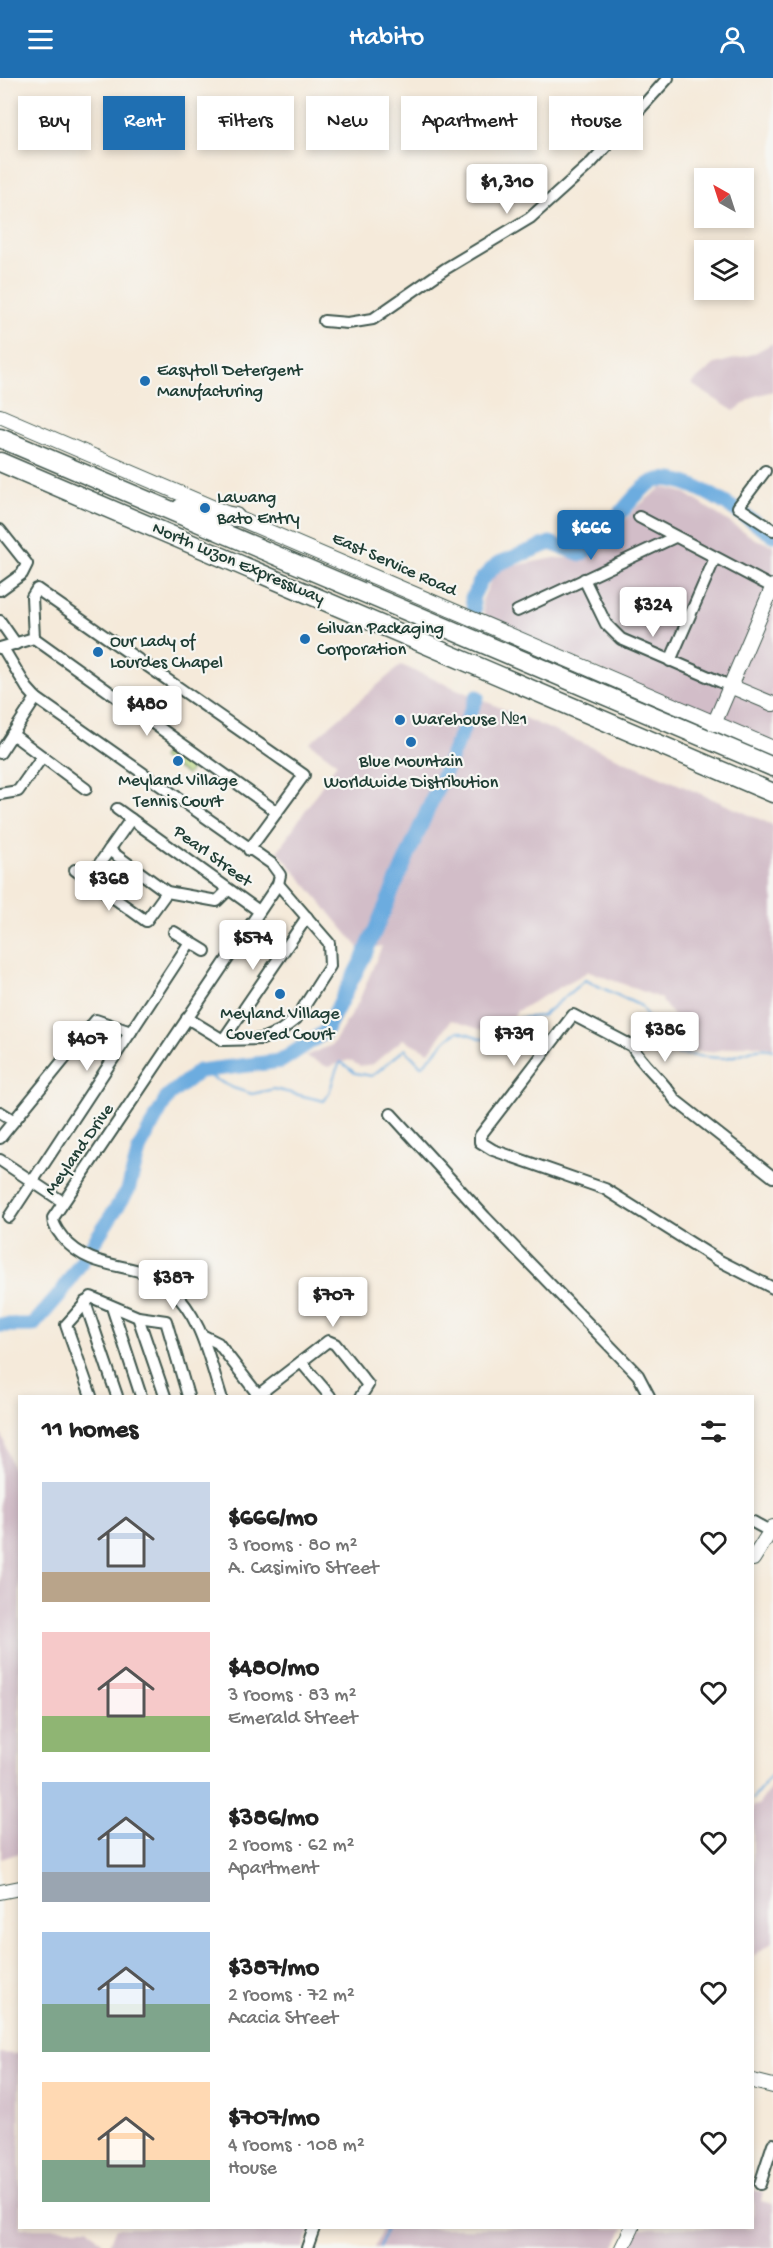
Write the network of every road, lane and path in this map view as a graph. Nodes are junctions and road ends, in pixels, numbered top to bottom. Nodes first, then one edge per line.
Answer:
1 (668, 78) edge
2 (324, 321) dead end
3 (0, 416) edge
4 (0, 438) edge
5 (0, 462) edge
6 (765, 471) dead end
7 (149, 503) junction
8 (235, 517) junction
9 (639, 517) dead end
10 (0, 530) edge
11 (773, 530) edge
12 (675, 537) junction
13 (715, 558) junction
14 (584, 579) junction
15 (2, 584) edge
16 (772, 587) edge
17 (517, 611) dead end
18 (0, 621) edge
19 (34, 638) junction
20 (16, 644) junction
21 (1, 648) edge
22 (670, 661) junction
23 (730, 686) junction
24 (36, 698) junction
25 (773, 704) edge
26 (714, 724) junction
27 (12, 734) junction
28 (773, 748) edge
29 (0, 753) edge
30 (42, 757) junction
31 (773, 767) edge
32 (86, 789) dead end
33 (773, 793) edge
34 (0, 794) edge
35 (117, 809) dead end
36 (277, 812) junction
37 (132, 819) junction
38 (249, 849) junction
39 (109, 850) junction
40 (75, 870) dead end
41 (88, 880) junction
42 (278, 884) junction
43 (228, 890) junction
44 (167, 892) junction
45 (259, 911) junction
46 (307, 917) junction
47 (174, 932) dead end
48 (190, 942) junction
49 (205, 951) dead end
50 (187, 1018) junction
51 (131, 1032) junction
52 (223, 1040) junction
53 (0, 1113) edge
54 (391, 1114) dead end
55 (13, 1120) junction
56 (0, 1138) edge
57 (0, 1160) edge
58 (773, 1177) edge
59 (32, 1180) junction
60 (63, 1202) junction
61 (9, 1217) dead end
62 (773, 1288) edge
63 (85, 1302) junction
64 (112, 1307) junction
65 (138, 1317) junction
66 (202, 1335) junction
67 (301, 1362) junction
68 (91, 1395) edge
69 (117, 1395) edge
70 (141, 1395) edge
71 (165, 1395) edge
72 (188, 1395) edge
73 (221, 1395) edge
74 (258, 1395) edge
75 (260, 1395) edge
76 (329, 1395) edge
77 (361, 1395) edge
78 (648, 1395) edge
79 (754, 1522) edge
80 (772, 1531) edge
81 (754, 1558) edge
82 (18, 1888) edge
83 (0, 1892) edge
84 (754, 2081) edge
85 (773, 2086) edge
86 (773, 2144) edge
87 (760, 2184) dead end
88 (314, 2229) edge
89 (632, 2229) edge
90 (307, 2248) edge
91 (622, 2248) edge

1 - 2 street
3 - 8 street, East Service Road
4 - 7 highway, North Luzon Expressway
5 - 33 highway, North Luzon Expressway
6 - 11 street
7 - 8 highway
7 - 31 highway, North Luzon Expressway
8 - 26 street, East Service Road
9 - 12 street
10 - 15 street
12 - 13 street
12 - 14 street
13 - 16 street
13 - 22 street
14 - 17 street
14 - 22 street
16 - 23 street
18 - 20 street
19 - 20 street
19 - 36 street
19 - 36 street
20 - 21 street
21 - 24 street
22 - 23 street
23 - 25 street
23 - 26 street
24 - 27 street
24 - 38 street
26 - 28 street, East Service Road
27 - 29 street
27 - 30 street
30 - 32 street
30 - 34 street
35 - 37 street, Pearl Street
36 - 38 street
37 - 39 street
37 - 43 street, Pearl Street
38 - 42 street
39 - 41 street
39 - 44 street
40 - 41 street
41 - 44 street
42 - 45 street, Meyland Drive
42 - 46 street
43 - 44 street
43 - 45 street, Pearl Street
45 - 50 street, Meyland Drive
46 - 52 street
46 - 52 street
47 - 48 street
48 - 49 street
48 - 51 street
50 - 52 street
50 - 60 street, Meyland Drive
51 - 55 street
51 - 59 street
53 - 55 street
54 - 78 street
55 - 56 street
57 - 59 street
58 - 62 street
59 - 60 street
59 - 61 street
60 - 66 street, Meyland Drive
63 - 64 street
63 - 68 street
63 - 69 street
64 - 65 street
64 - 70 street
65 - 71 street
65 - 72 street
66 - 73 street
66 - 74 street
67 - 75 street
67 - 76 street
67 - 77 street
79 - 80 street
80 - 81 street
82 - 83 street
84 - 85 street
86 - 87 street
88 - 90 street
89 - 91 street

